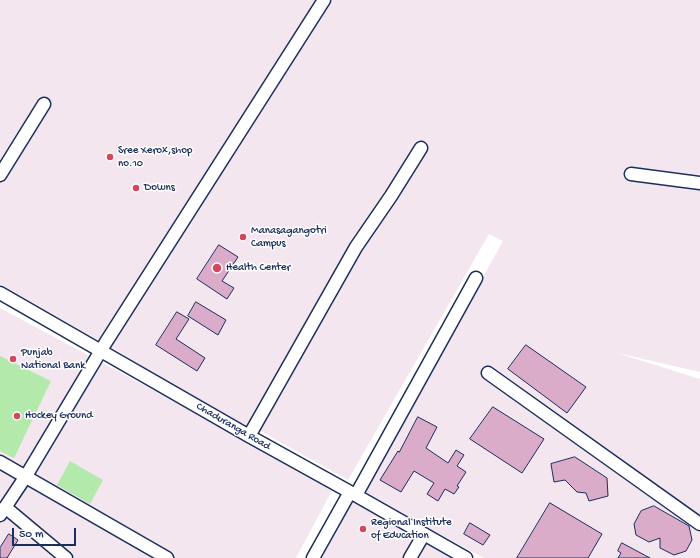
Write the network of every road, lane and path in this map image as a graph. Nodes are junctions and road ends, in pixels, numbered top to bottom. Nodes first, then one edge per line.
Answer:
1 (324, 0) edge
2 (44, 104) dead end
3 (421, 148) dead end
4 (630, 174) dead end
5 (0, 175) edge
6 (700, 183) edge
7 (476, 278) dead end
8 (0, 294) edge
9 (101, 351) junction
10 (488, 373) dead end
11 (249, 436) junction
12 (0, 462) edge
13 (26, 476) junction
14 (353, 493) junction
15 (3, 511) edge
16 (700, 524) edge
17 (424, 534) junction
18 (317, 556) edge
19 (66, 558) edge
20 (167, 558) edge
21 (410, 558) edge
22 (466, 558) edge

1 - 9 street
2 - 5 street
3 - 11 street
4 - 6 street
7 - 14 street
8 - 9 street, Chaduranga Road
9 - 11 street, Chaduranga Road
9 - 13 street
10 - 16 street
11 - 14 street, Chaduranga Road
12 - 13 street
13 - 15 street
13 - 20 street
14 - 17 street, Chaduranga Road
14 - 18 street
15 - 19 street
17 - 21 street
17 - 22 street, Chaduranga Road

